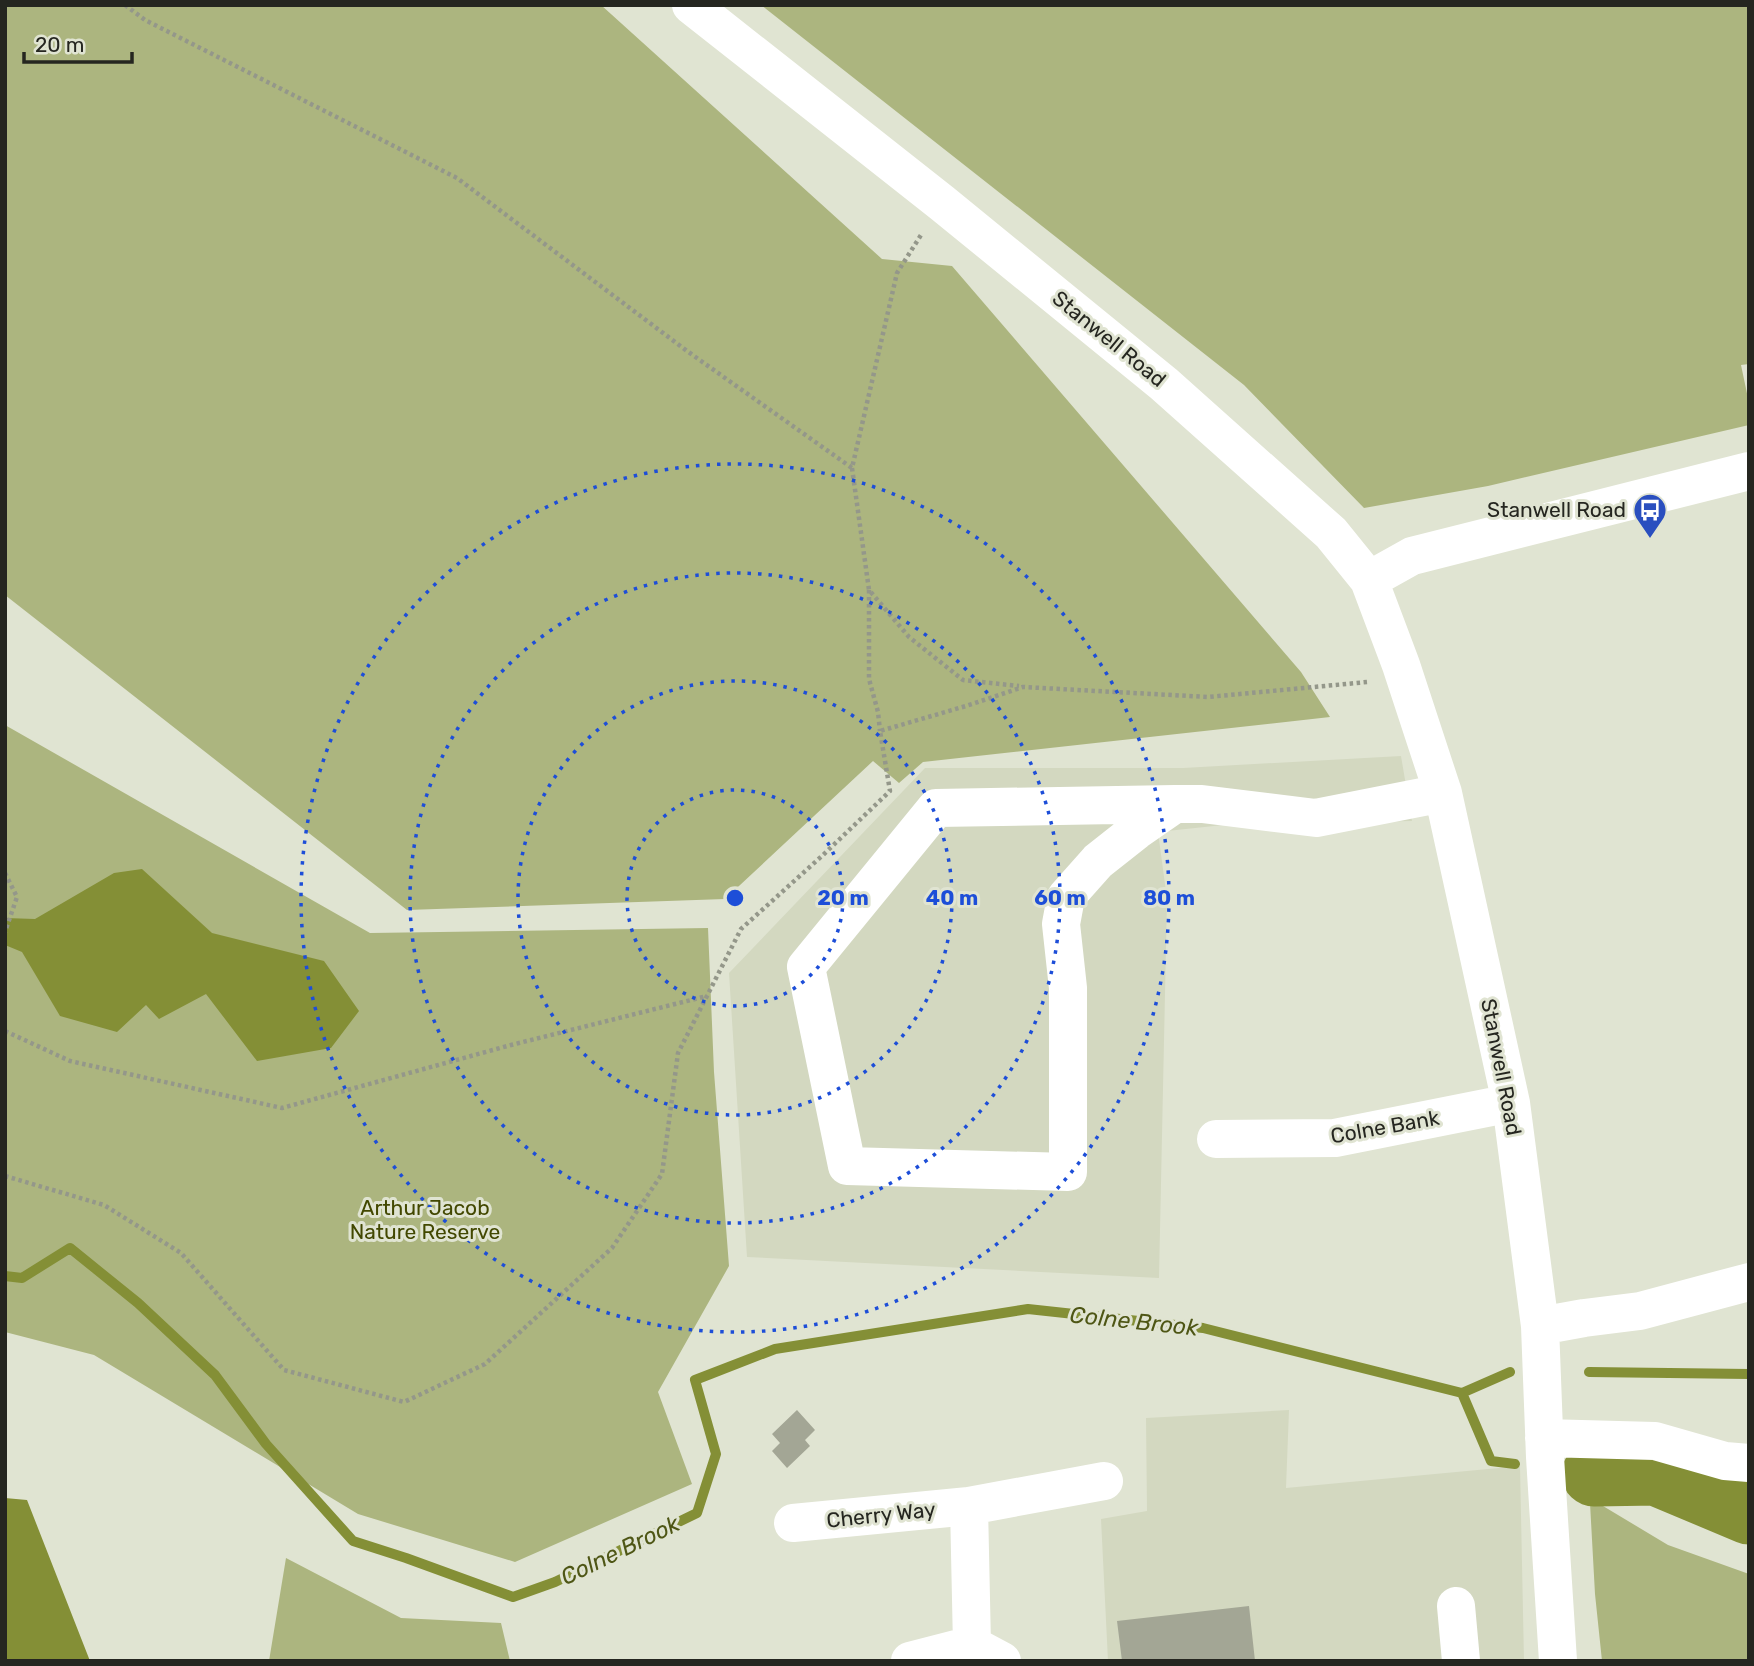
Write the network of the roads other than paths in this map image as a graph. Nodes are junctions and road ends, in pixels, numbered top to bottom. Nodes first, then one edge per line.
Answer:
1 (691, 5) edge
2 (1749, 471) edge
3 (1369, 580) junction
4 (1443, 793) junction
5 (1175, 804) junction
6 (1511, 1103) junction
7 (1216, 1139) dead end
8 (1749, 1282) edge
9 (1540, 1326) junction
10 (1544, 1448) junction
11 (1749, 1463) edge
12 (1104, 1481) dead end
13 (970, 1506) junction
14 (793, 1523) dead end
15 (1456, 1606) dead end
16 (987, 1653) edge
17 (910, 1661) edge
18 (1461, 1661) edge
19 (1558, 1661) edge

1 - 3 street, Stanwell Road
2 - 3 street
3 - 4 street, Stanwell Road
4 - 5 street
4 - 6 street, Stanwell Road
5 - 5 street
6 - 7 street, Colne Bank
6 - 9 street, Stanwell Road
8 - 9 street
9 - 10 street, Stanwell Road
10 - 11 street
10 - 19 street, Stanwell Road
12 - 13 street, Cherry Way
13 - 14 street, Cherry Way
13 - 16 street
15 - 18 street
16 - 17 street

